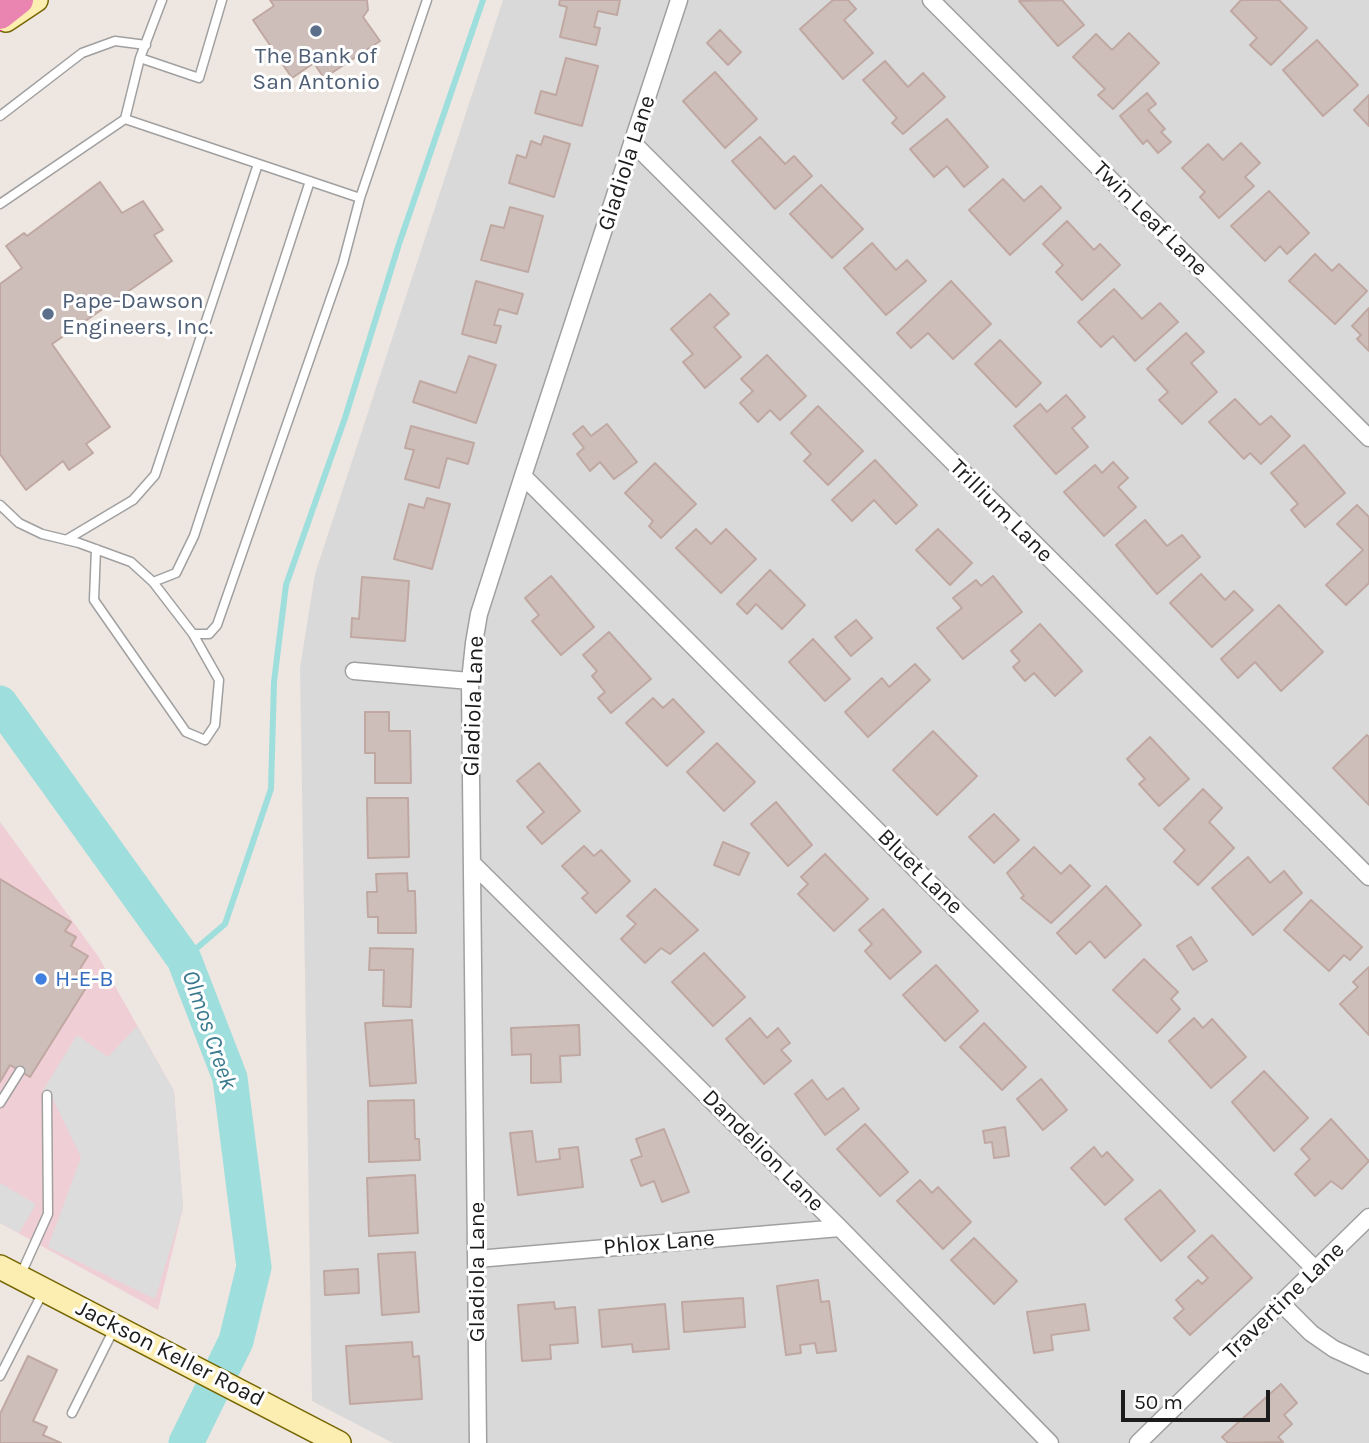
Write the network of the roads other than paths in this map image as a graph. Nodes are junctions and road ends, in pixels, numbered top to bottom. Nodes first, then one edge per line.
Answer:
1 (19, 0) edge
2 (36, 0) edge
3 (162, 0) edge
4 (222, 0) edge
5 (427, 0) edge
6 (679, 0) edge
7 (931, 0) edge
8 (0, 15) edge
9 (0, 23) edge
10 (146, 45) junction
11 (140, 58) junction
12 (0, 116) edge
13 (125, 119) junction
14 (634, 144) junction
15 (258, 164) junction
16 (310, 181) junction
17 (360, 198) junction
18 (0, 204) edge
19 (1369, 438) edge
20 (523, 475) junction
21 (0, 505) edge
22 (66, 540) junction
23 (96, 549) junction
24 (153, 582) junction
25 (193, 634) junction
26 (354, 671) dead end
27 (470, 681) junction
28 (472, 863) junction
29 (1369, 877) edge
30 (20, 1071) dead end
31 (47, 1095) dead end
32 (0, 1103) edge
33 (1369, 1217) edge
34 (840, 1228) junction
35 (477, 1259) junction
36 (1316, 1270) junction
37 (10, 1272) edge
38 (44, 1289) junction
39 (1281, 1303) junction
40 (115, 1326) junction
41 (1369, 1365) edge
42 (0, 1376) edge
43 (72, 1413) dead end
44 (339, 1443) edge
45 (478, 1443) edge
46 (1050, 1443) edge
47 (1138, 1443) edge

1 - 8 highway
2 - 9 main road
3 - 10 lane
4 - 11 lane
5 - 17 lane
6 - 14 street, Gladiola Lane
7 - 19 street, Twin Leaf Lane
10 - 11 lane
10 - 12 lane
11 - 13 lane
13 - 15 lane
13 - 18 lane
14 - 20 street, Gladiola Lane
14 - 29 street, Trillium Lane
15 - 16 lane
15 - 22 lane
16 - 17 lane
16 - 24 lane
17 - 25 lane
20 - 27 street, Gladiola Lane
20 - 36 street, Bluet Lane
21 - 22 lane
22 - 23 lane
23 - 24 lane
23 - 25 lane
24 - 25 lane
26 - 27 street
27 - 28 street, Gladiola Lane
28 - 34 street, Dandelion Lane
28 - 35 street, Gladiola Lane
30 - 32 lane
31 - 37 lane
33 - 36 street, Travertine Lane
34 - 35 street, Phlox Lane
34 - 46 street, Dandelion Lane
35 - 45 street, Gladiola Lane
36 - 39 street, Travertine Lane
37 - 38 main road, Jackson Keller Road
38 - 40 main road, Jackson Keller Road
38 - 42 lane
39 - 41 street
39 - 47 street, Travertine Lane
40 - 43 lane
40 - 44 main road, Jackson Keller Road

